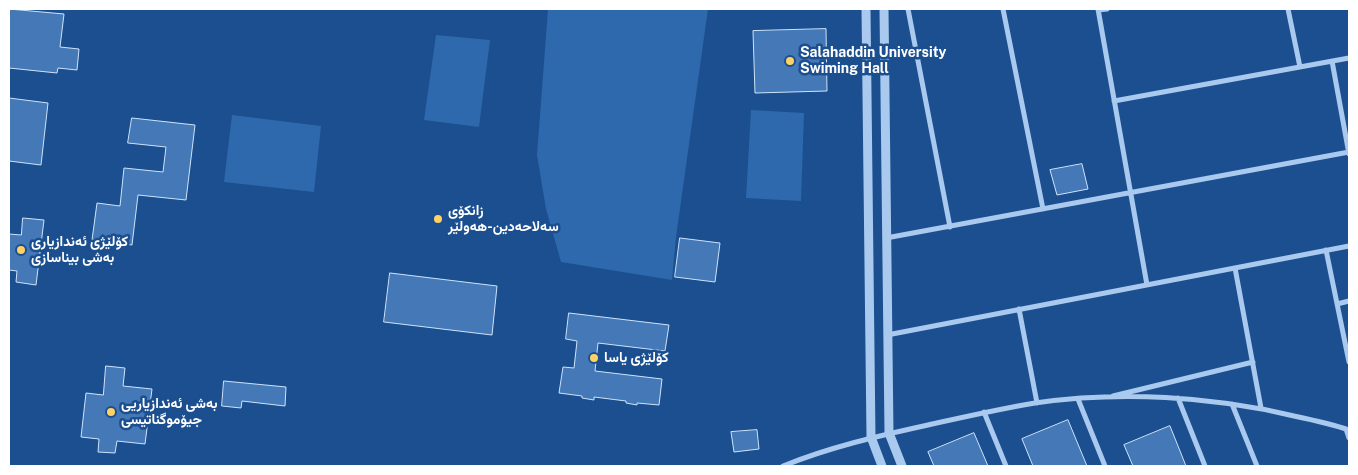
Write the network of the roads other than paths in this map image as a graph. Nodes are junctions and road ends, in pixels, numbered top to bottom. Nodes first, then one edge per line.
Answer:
1 (866, 9) edge
2 (884, 9) edge
3 (908, 9) edge
4 (1003, 9) edge
5 (1107, 9) edge
6 (1288, 9) edge
7 (1098, 10) edge
8 (1349, 58) edge
9 (1332, 61) junction
10 (1300, 67) junction
11 (866, 78) junction
12 (884, 78) junction
13 (1114, 101) junction
14 (1349, 153) edge
15 (1131, 193) junction
16 (1043, 209) junction
17 (950, 226) junction
18 (886, 238) junction
19 (1349, 246) edge
20 (1326, 250) junction
21 (1235, 268) junction
22 (1147, 285) junction
23 (1349, 302) edge
24 (1337, 304) junction
25 (1019, 309) junction
26 (887, 335) junction
27 (1253, 362) junction
28 (1349, 362) edge
29 (1102, 398) junction
30 (1178, 398) junction
31 (1078, 399) junction
32 (1037, 403) junction
33 (1232, 404) junction
34 (1261, 408) junction
35 (984, 412) junction
36 (1347, 429) edge
37 (889, 433) junction
38 (871, 437) junction
39 (1349, 438) edge
40 (783, 466) edge
41 (882, 466) edge
42 (902, 466) edge
43 (1006, 466) edge
44 (1105, 466) edge
45 (1205, 466) edge
46 (1257, 466) edge

1 - 11 street
2 - 12 street
3 - 17 street
4 - 16 street
5 - 7 street
6 - 10 street
7 - 13 street
8 - 9 street
9 - 10 street
9 - 14 street
10 - 13 street
11 - 12 street
11 - 38 street
12 - 18 street
13 - 15 street
14 - 15 street
15 - 16 street
15 - 22 street
16 - 17 street
17 - 18 street
18 - 26 street
19 - 20 street
20 - 21 street
20 - 24 street
21 - 22 street
21 - 27 street
22 - 25 street
23 - 24 street
24 - 28 street
25 - 26 street
25 - 32 street
26 - 37 street
27 - 29 street
27 - 34 street
29 - 30 street
29 - 31 street
30 - 33 street
30 - 45 street
31 - 32 street
31 - 44 street
32 - 35 street
33 - 34 street
33 - 46 street
34 - 36 street
35 - 37 street
35 - 43 street
36 - 39 street
37 - 38 street
37 - 42 street
38 - 40 street
38 - 41 street

